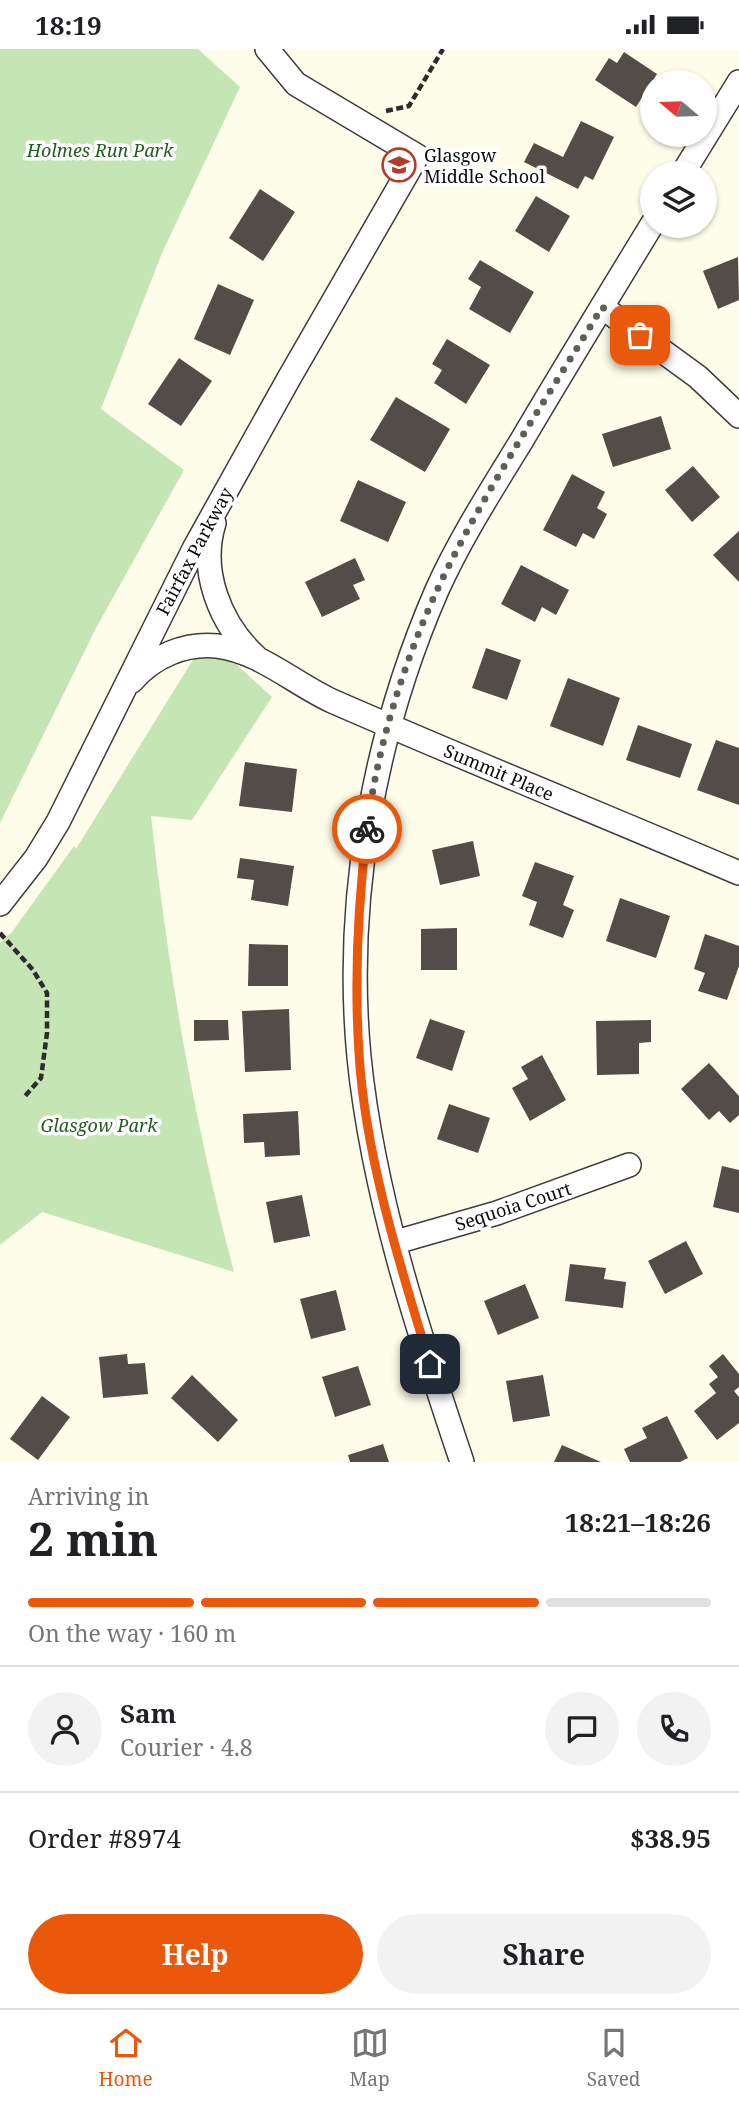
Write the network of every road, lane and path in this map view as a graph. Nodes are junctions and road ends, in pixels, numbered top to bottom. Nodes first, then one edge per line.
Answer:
1 (267, 49) edge
2 (443, 49) edge
3 (739, 82) edge
4 (410, 106) dead end
5 (690, 161) edge
6 (644, 238) edge
7 (602, 307) junction
8 (739, 416) edge
9 (223, 497) junction
10 (263, 663) junction
11 (120, 694) junction
12 (389, 725) junction
13 (739, 873) edge
14 (0, 904) edge
15 (0, 933) edge
16 (24, 1096) dead end
17 (629, 1165) dead end
18 (396, 1242) junction
19 (463, 1462) edge

1 - 9 street, Fairfax Parkway
2 - 4 path
3 - 5 street
6 - 7 street
7 - 8 street
7 - 12 street
9 - 10 street, Summit Place
9 - 11 street, Fairfax Parkway
10 - 11 street, Summit Place
10 - 12 street, Summit Place
11 - 14 street, Fairfax Parkway
12 - 13 street, Summit Place
12 - 18 street
15 - 16 path
17 - 18 street, Sequoia Court
18 - 19 street

